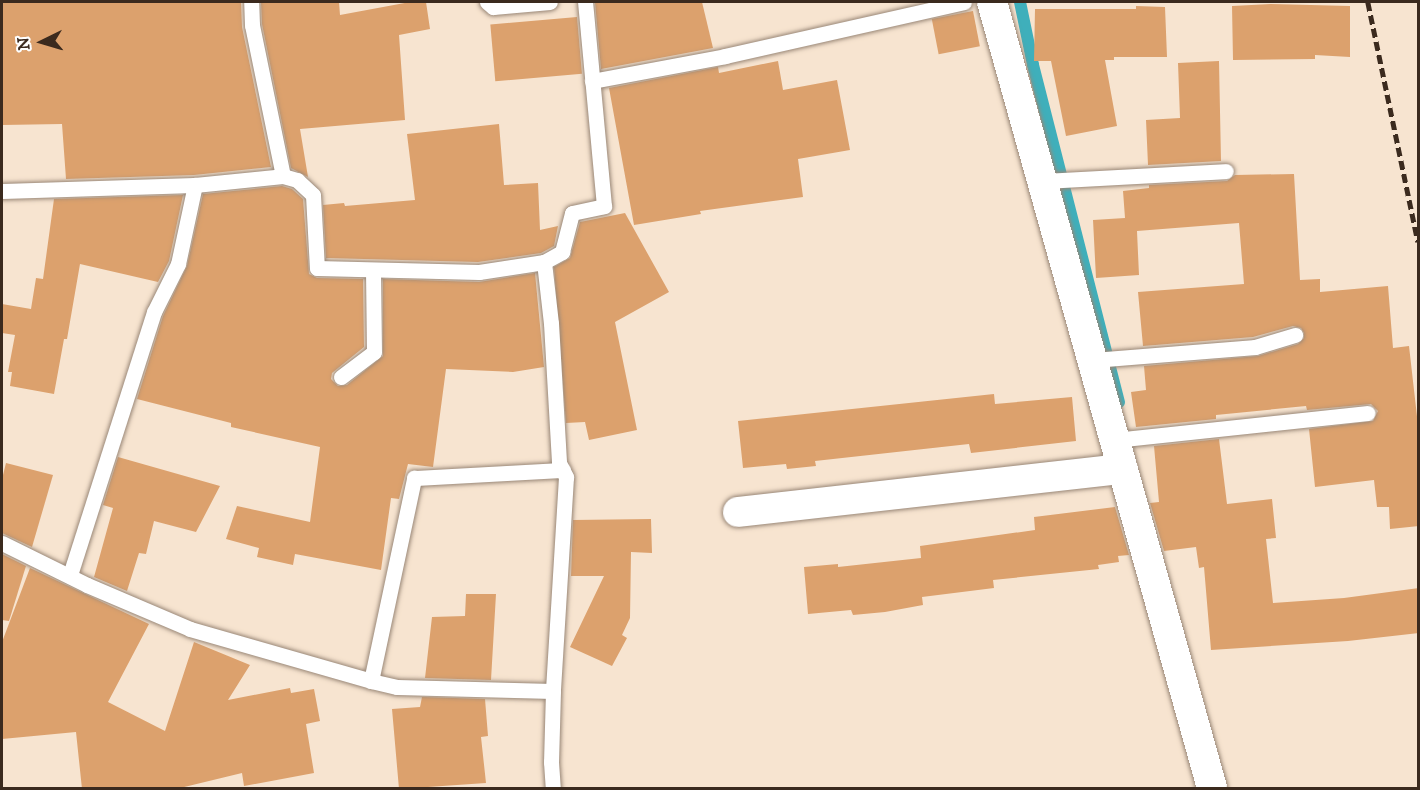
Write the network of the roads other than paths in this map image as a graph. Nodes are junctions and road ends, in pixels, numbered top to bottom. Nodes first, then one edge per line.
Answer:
1 (251, 2) edge
2 (487, 2) edge
3 (550, 2) edge
4 (585, 2) edge
5 (964, 2) edge
6 (992, 2) edge
7 (592, 81) junction
8 (1226, 171) dead end
9 (283, 176) junction
10 (1042, 182) junction
11 (195, 185) junction
12 (2, 191) edge
13 (544, 262) junction
14 (373, 270) junction
15 (1294, 335) dead end
16 (1093, 360) junction
17 (341, 377) dead end
18 (1368, 413) dead end
19 (1115, 440) junction
20 (1123, 469) junction
21 (563, 470) junction
22 (738, 512) dead end
23 (2, 543) edge
24 (70, 575) junction
25 (371, 681) junction
26 (553, 691) junction
27 (553, 789) edge
28 (1212, 789) edge

1 - 9 lane
2 - 3 lane
4 - 7 lane
5 - 7 lane
6 - 10 street
7 - 13 lane
8 - 10 lane
9 - 11 lane
9 - 14 lane
10 - 16 street
11 - 12 lane
11 - 24 lane
13 - 14 lane
13 - 21 lane
14 - 17 lane
15 - 16 lane
16 - 19 street
18 - 19 lane
19 - 20 street
20 - 22 street
20 - 28 street
21 - 25 lane
21 - 26 lane
23 - 24 lane
24 - 25 lane
25 - 26 lane
26 - 27 lane

